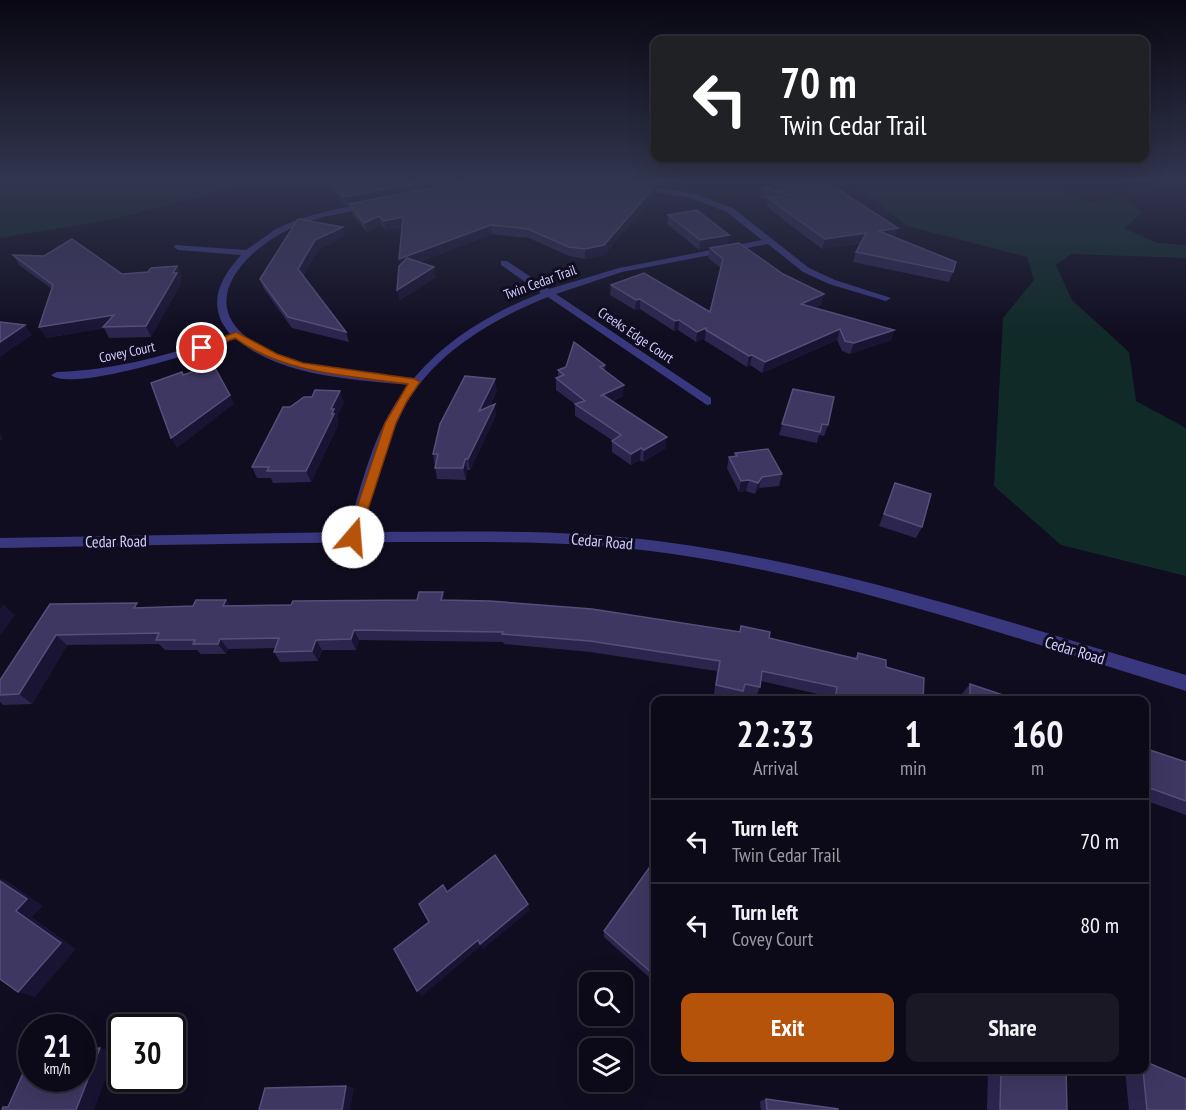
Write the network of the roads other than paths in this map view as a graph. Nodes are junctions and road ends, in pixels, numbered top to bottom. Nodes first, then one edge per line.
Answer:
1 (278, 231) edge
2 (757, 231) edge
3 (770, 241) junction
4 (178, 247) dead end
5 (249, 253) junction
6 (504, 263) dead end
7 (549, 293) junction
8 (886, 298) dead end
9 (236, 335) junction
10 (57, 375) dead end
11 (415, 382) junction
12 (707, 401) dead end
13 (353, 537) junction
14 (0, 543) edge
15 (1186, 683) edge

1 - 5 street
2 - 3 street
3 - 7 street, Twin Cedar Trail
3 - 8 street
4 - 5 street
5 - 9 street
6 - 7 street, Creeks Edge Court
7 - 11 street, Twin Cedar Trail
7 - 12 street, Creeks Edge Court
9 - 10 street, Covey Court
9 - 11 street
11 - 13 street, Twin Cedar Trail
13 - 14 street, Cedar Road
13 - 15 street, Cedar Road

